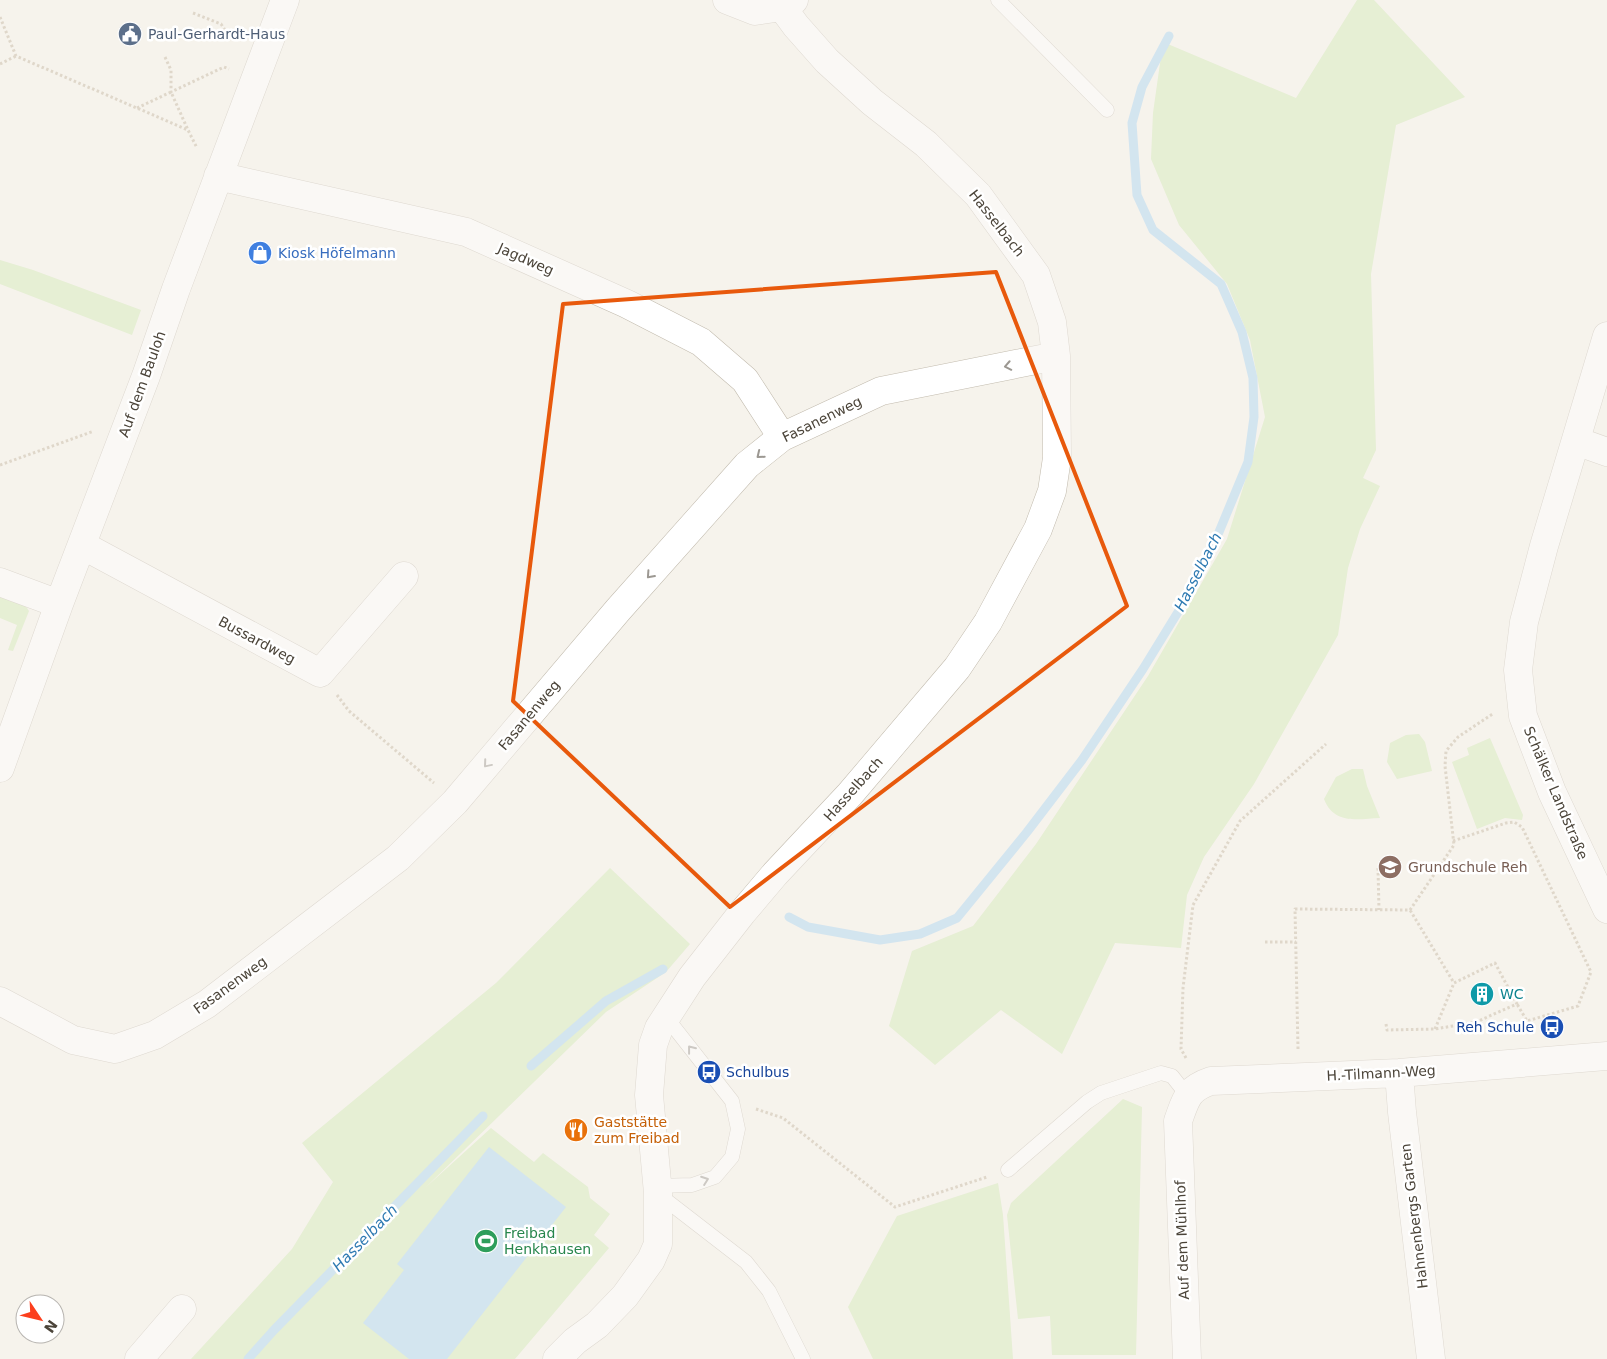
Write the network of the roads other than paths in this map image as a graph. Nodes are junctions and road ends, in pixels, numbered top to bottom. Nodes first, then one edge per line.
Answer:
1 (284, 0) edge
2 (727, 0) edge
3 (998, 0) edge
4 (788, 4) edge
5 (1107, 110) dead end
6 (221, 168) junction
7 (1607, 336) edge
8 (1056, 356) junction
9 (782, 437) junction
10 (1576, 441) junction
11 (1607, 452) edge
12 (82, 545) junction
13 (404, 576) dead end
14 (0, 582) edge
15 (60, 604) junction
16 (0, 768) edge
17 (1607, 909) edge
18 (0, 1001) edge
19 (666, 1017) junction
20 (1607, 1056) edge
21 (1399, 1073) junction
22 (1193, 1090) junction
23 (1008, 1170) road end
24 (657, 1190) junction
25 (182, 1308) dead end
26 (139, 1359) edge
27 (557, 1359) edge
28 (803, 1359) edge
29 (1187, 1359) edge
30 (1430, 1359) edge

1 - 6 street, Auf dem Bauloh
2 - 4 street
3 - 5 lane
4 - 8 street, Hasselbach
6 - 9 street, Jagdweg
6 - 12 street, Auf dem Bauloh
7 - 10 street, Schälker Landstraße
8 -> 9 street, Fasanenweg
8 - 19 street, Hasselbach
9 -> 18 street, Fasanenweg
10 - 11 street
10 - 17 street, Schälker Landstraße
12 - 13 street, Bussardweg
12 - 15 street, Auf dem Bauloh
14 - 15 street
15 - 16 street, Auf dem Bauloh
19 - 24 street, Hasselbach
24 -> 19 lane
20 - 21 street, H.-Tilmann-Weg
21 - 22 street, H.-Tilmann-Weg
21 - 30 street, Hahnenbergs Garten
22 - 23 lane
22 - 29 street, Auf dem Mühlhof
24 - 27 street, Hasselbach
24 - 28 lane
25 - 26 street

